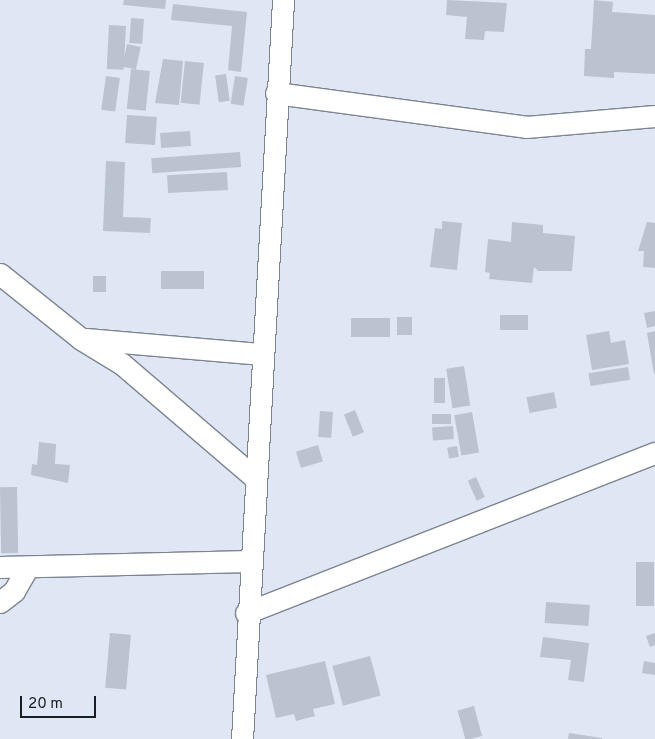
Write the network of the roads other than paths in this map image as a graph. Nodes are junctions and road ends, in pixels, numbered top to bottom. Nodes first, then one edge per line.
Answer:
1 (283, 0) edge
2 (276, 93) junction
3 (655, 116) edge
4 (0, 274) edge
5 (81, 339) junction
6 (262, 354) junction
7 (655, 453) edge
8 (255, 478) junction
9 (250, 561) junction
10 (0, 567) edge
11 (28, 567) junction
12 (0, 602) edge
13 (246, 613) junction
14 (242, 739) edge

1 - 2 street
2 - 3 street
2 - 6 street
4 - 5 street
5 - 6 street
5 - 8 street
6 - 8 street
7 - 13 street
8 - 9 street
9 - 11 street
9 - 13 street
10 - 11 street
11 - 12 street
13 - 14 street

